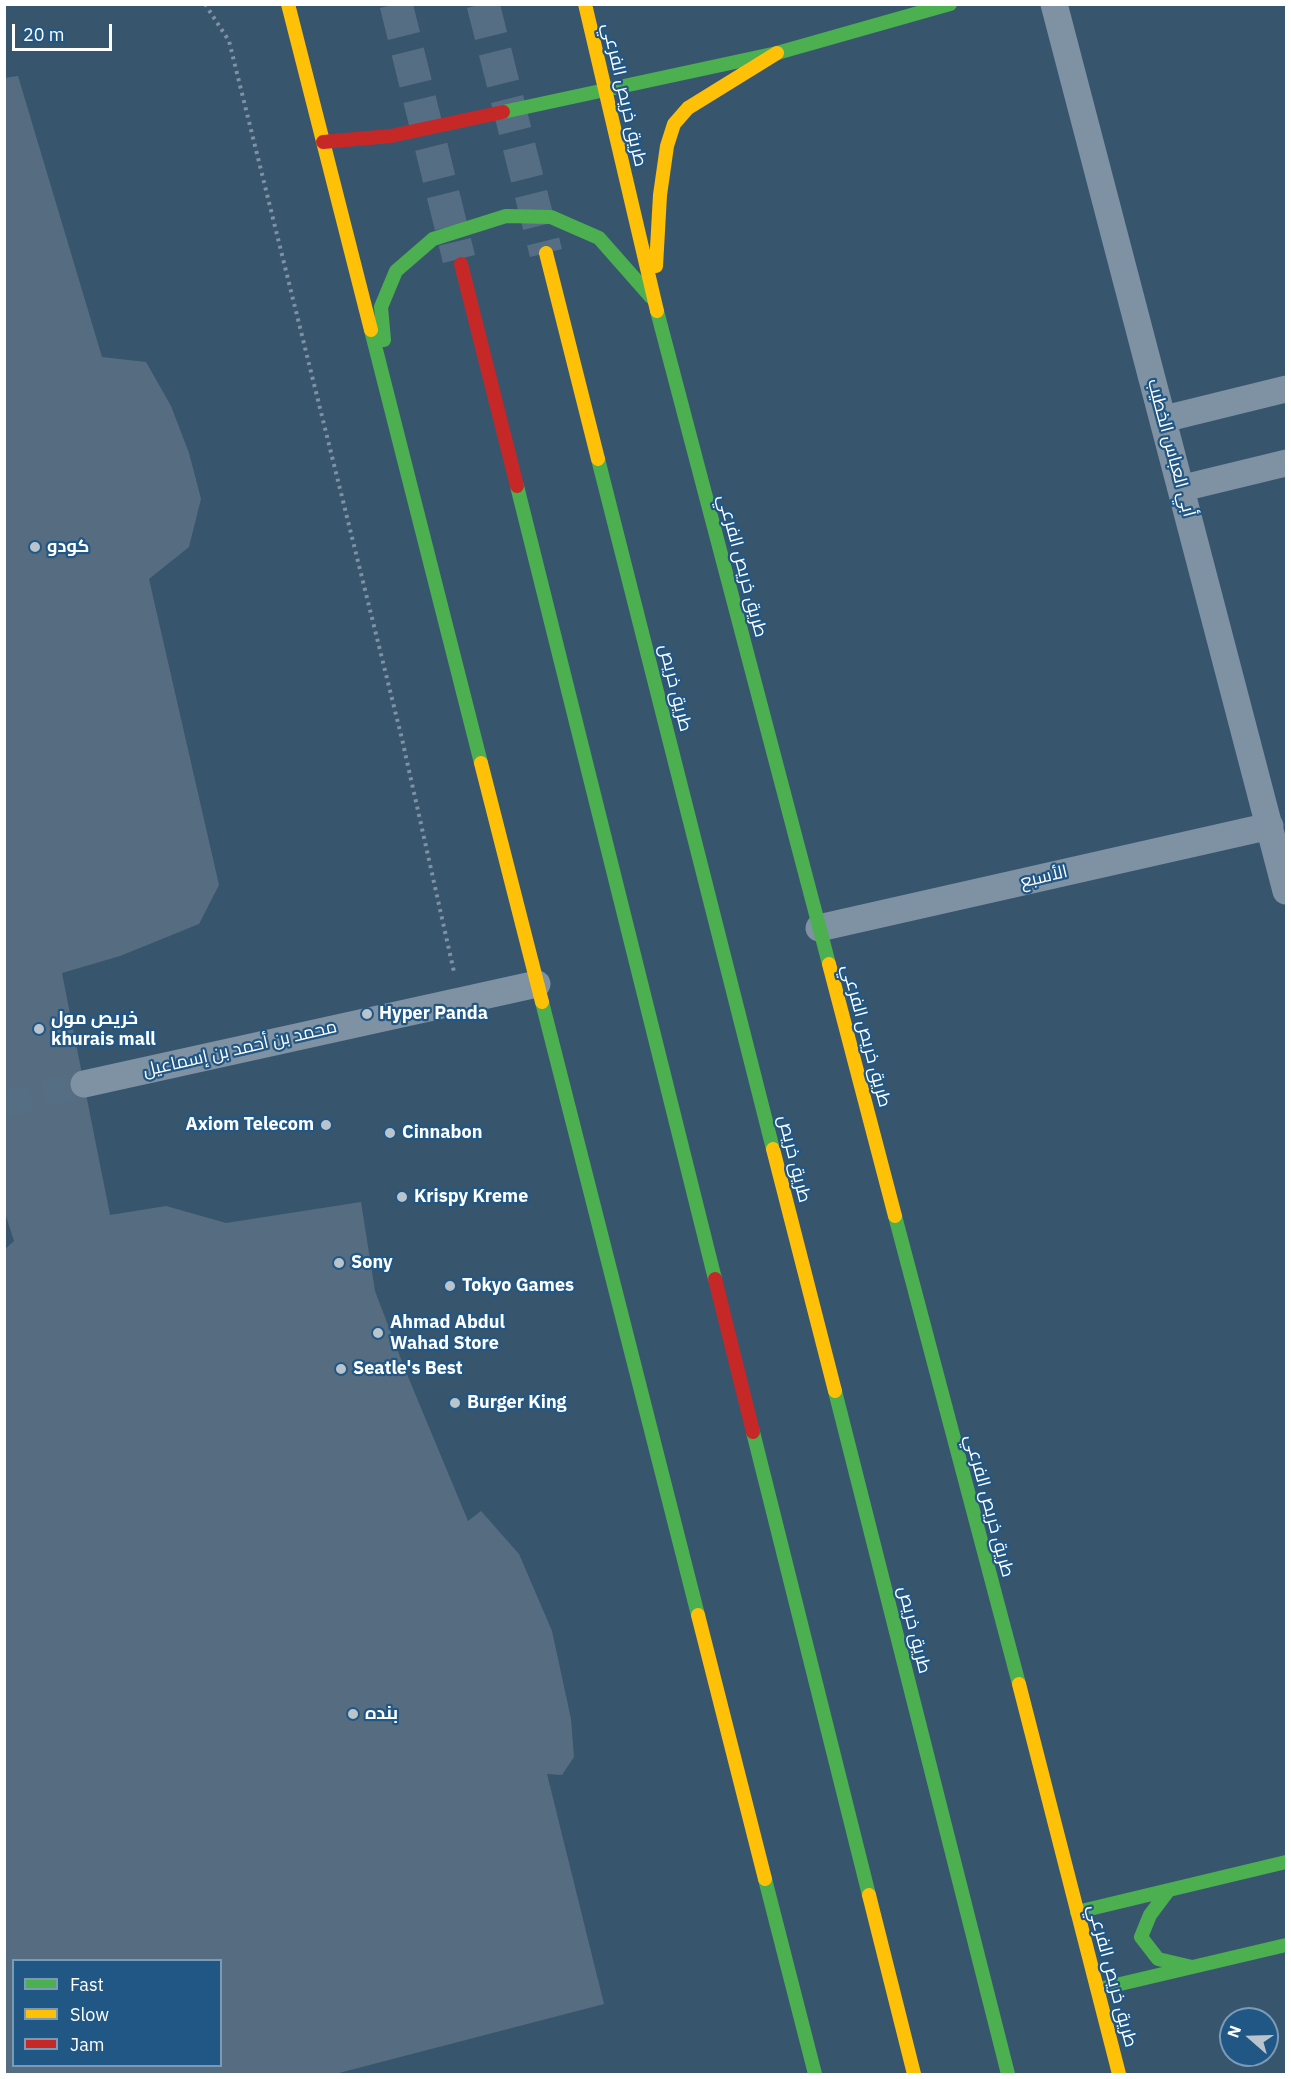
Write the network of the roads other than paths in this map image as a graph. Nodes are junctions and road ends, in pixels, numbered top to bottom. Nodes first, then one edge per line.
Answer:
1 (288, 4) edge
2 (585, 4) edge
3 (950, 4) edge
4 (1054, 4) edge
5 (777, 53) junction
6 (604, 89) junction
7 (323, 142) junction
8 (546, 253) tunnel mouth
9 (461, 264) tunnel mouth
10 (654, 301) junction
11 (1287, 389) edge
12 (390, 406) junction
13 (1164, 419) junction
14 (1287, 463) edge
15 (1182, 489) junction
16 (1270, 826) junction
17 (1287, 891) edge
18 (819, 928) junction
19 (537, 984) junction
20 (84, 1084) tunnel mouth
21 (1287, 1862) edge
22 (1168, 1891) junction
23 (1077, 1912) junction
24 (1287, 1946) edge
25 (1192, 1967) junction
26 (1099, 1989) junction
27 (811, 2072) edge
28 (914, 2074) edge
29 (1008, 2074) edge
30 (1119, 2074) edge

1 - 7 main road
2 - 6 main road, طريق خريص الفرعي
3 - 5 main road
4 - 13 street, أبي العباس الخطيب
5 - 6 main road
5 - 10 main road
6 - 7 main road
6 - 10 main road, طريق خريص الفرعي
7 - 12 main road
8 - 29 main road, طريق خريص
9 - 28 main road
10 - 12 main road
10 - 18 main road, طريق خريص الفرعي
11 - 13 street
12 - 19 main road
13 - 15 street, أبي العباس الخطيب
14 - 15 street
15 - 16 street, أبي العباس الخطيب
16 - 17 street, أبي العباس الخطيب
16 - 18 street, الأسبع
18 - 23 main road, طريق خريص الفرعي
19 - 20 street, محمد بن أحمد بن إسماعيل
19 - 27 main road
21 - 22 main road
22 - 23 main road
22 - 25 main road
23 - 26 main road, طريق خريص الفرعي
24 - 25 main road
25 - 26 main road
26 - 30 main road, طريق خريص الفرعي

